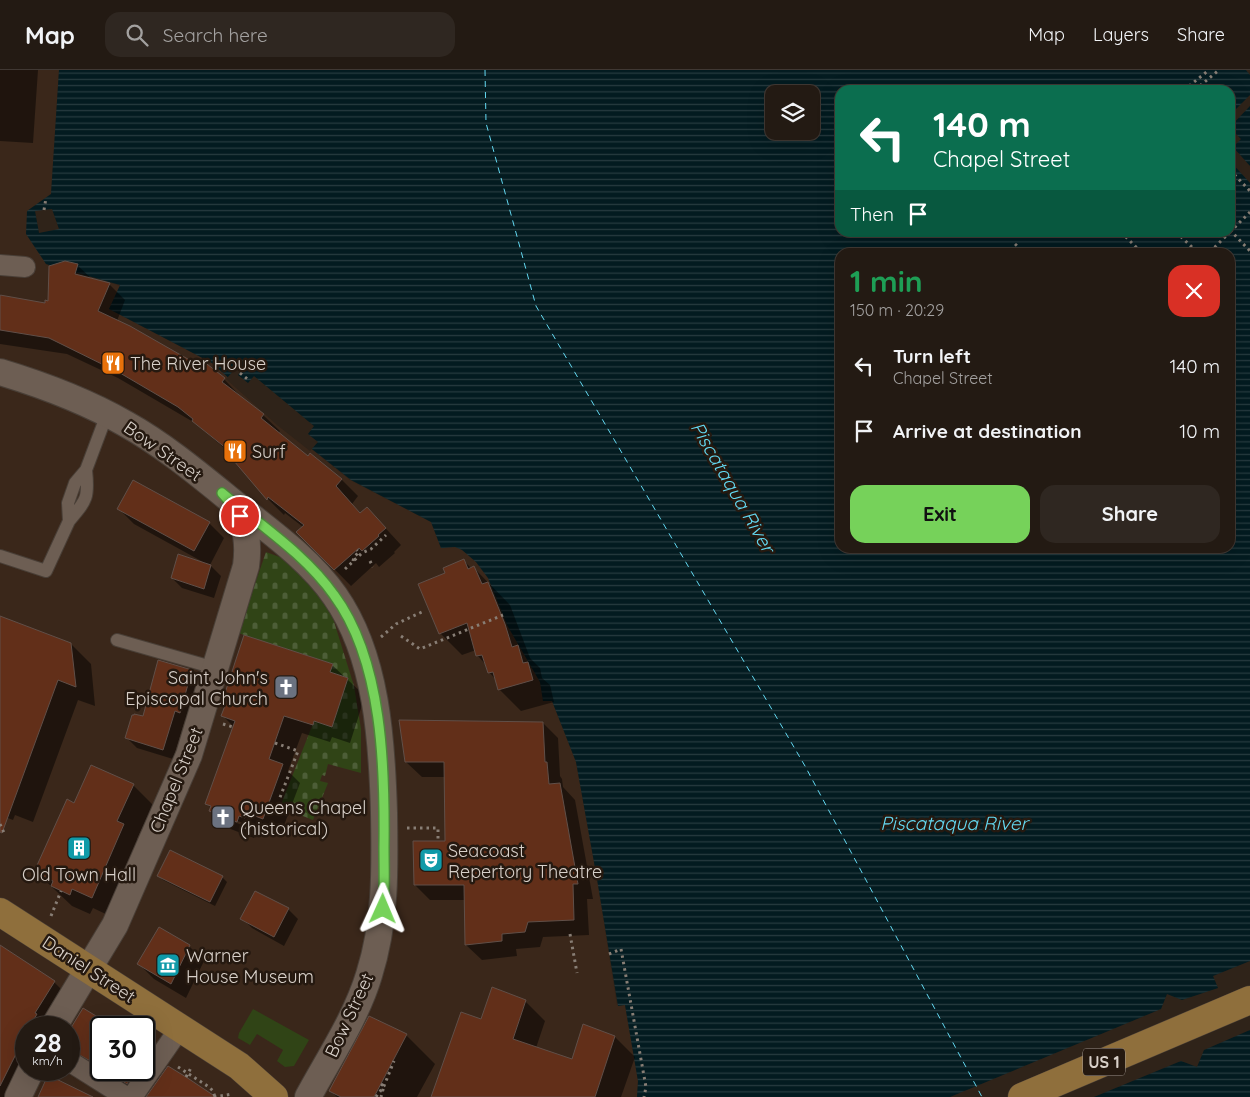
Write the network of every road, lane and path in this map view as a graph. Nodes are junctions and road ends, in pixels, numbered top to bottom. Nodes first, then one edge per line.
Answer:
1 (1209, 70) edge
2 (1218, 70) edge
3 (1190, 85) edge
4 (1201, 85) edge
5 (1235, 175) edge
6 (1250, 191) edge
7 (46, 198) dead end
8 (44, 210) dead end
9 (1250, 212) edge
10 (1235, 226) edge
11 (1235, 236) edge
12 (1126, 237) edge
13 (1181, 237) edge
14 (1224, 237) edge
15 (1015, 244) dead end
16 (1020, 248) edge
17 (1137, 248) edge
18 (1193, 248) edge
19 (1214, 248) edge
20 (1250, 250) edge
21 (0, 265) edge
22 (26, 267) dead end
23 (0, 372) edge
24 (240, 373) dead end
25 (250, 381) dead end
26 (107, 414) junction
27 (222, 493) junction
28 (386, 535) dead end
29 (357, 550) dead end
30 (0, 556) edge
31 (370, 560) dead end
32 (373, 566) dead end
33 (422, 612) dead end
34 (503, 615) dead end
35 (401, 636) dead end
36 (117, 640) dead end
37 (377, 640) dead end
38 (215, 668) junction
39 (275, 743) dead end
40 (278, 800) dead end
41 (251, 815) dead end
42 (0, 824) edge
43 (410, 828) dead end
44 (245, 829) dead end
45 (4, 833) dead end
46 (438, 841) dead end
47 (61, 891) dead end
48 (0, 912) edge
49 (51, 916) dead end
50 (570, 934) dead end
51 (609, 954) dead end
52 (88, 969) junction
53 (577, 973) dead end
54 (1250, 1000) edge
55 (60, 1016) edge
56 (180, 1028) junction
57 (394, 1061) dead end
58 (80, 1068) edge
59 (191, 1068) dead end
60 (182, 1070) dead end
61 (187, 1075) junction
62 (26, 1081) edge
63 (382, 1085) junction
64 (224, 1095) dead end
65 (18, 1097) edge
66 (126, 1097) edge
67 (132, 1097) edge
68 (215, 1097) edge
69 (274, 1097) edge
70 (308, 1097) edge
71 (376, 1097) edge
72 (381, 1097) edge
73 (644, 1097) edge
74 (1022, 1097) edge

1 - 3 path
2 - 4 path
5 - 6 path
7 - 8 path
9 - 10 path
11 - 20 path
12 - 17 path
13 - 18 path
14 - 19 path
15 - 16 path
21 - 22 street
23 - 26 street, Bow Street
24 - 25 path
26 - 27 street, Bow Street
26 - 30 lane
27 - 38 street, Chapel Street
27 - 70 street, Bow Street
28 - 29 path
31 - 32 path
33 - 37 path
34 - 35 path
36 - 38 lane
38 - 52 street, Chapel Street
39 - 40 path
41 - 44 path
42 - 45 path
43 - 46 path
47 - 49 path
48 - 52 main road, Daniel Street
50 - 53 path
51 - 73 path
52 - 55 street, Chapel Street
52 - 56 main road, Daniel Street
54 - 74 main road, US 1
56 - 67 street
56 - 69 main road, Daniel Street
57 - 63 path
58 - 66 street
59 - 61 path
60 - 61 path
61 - 68 path
62 - 65 street
63 - 71 path
63 - 72 path
64 - 68 path

